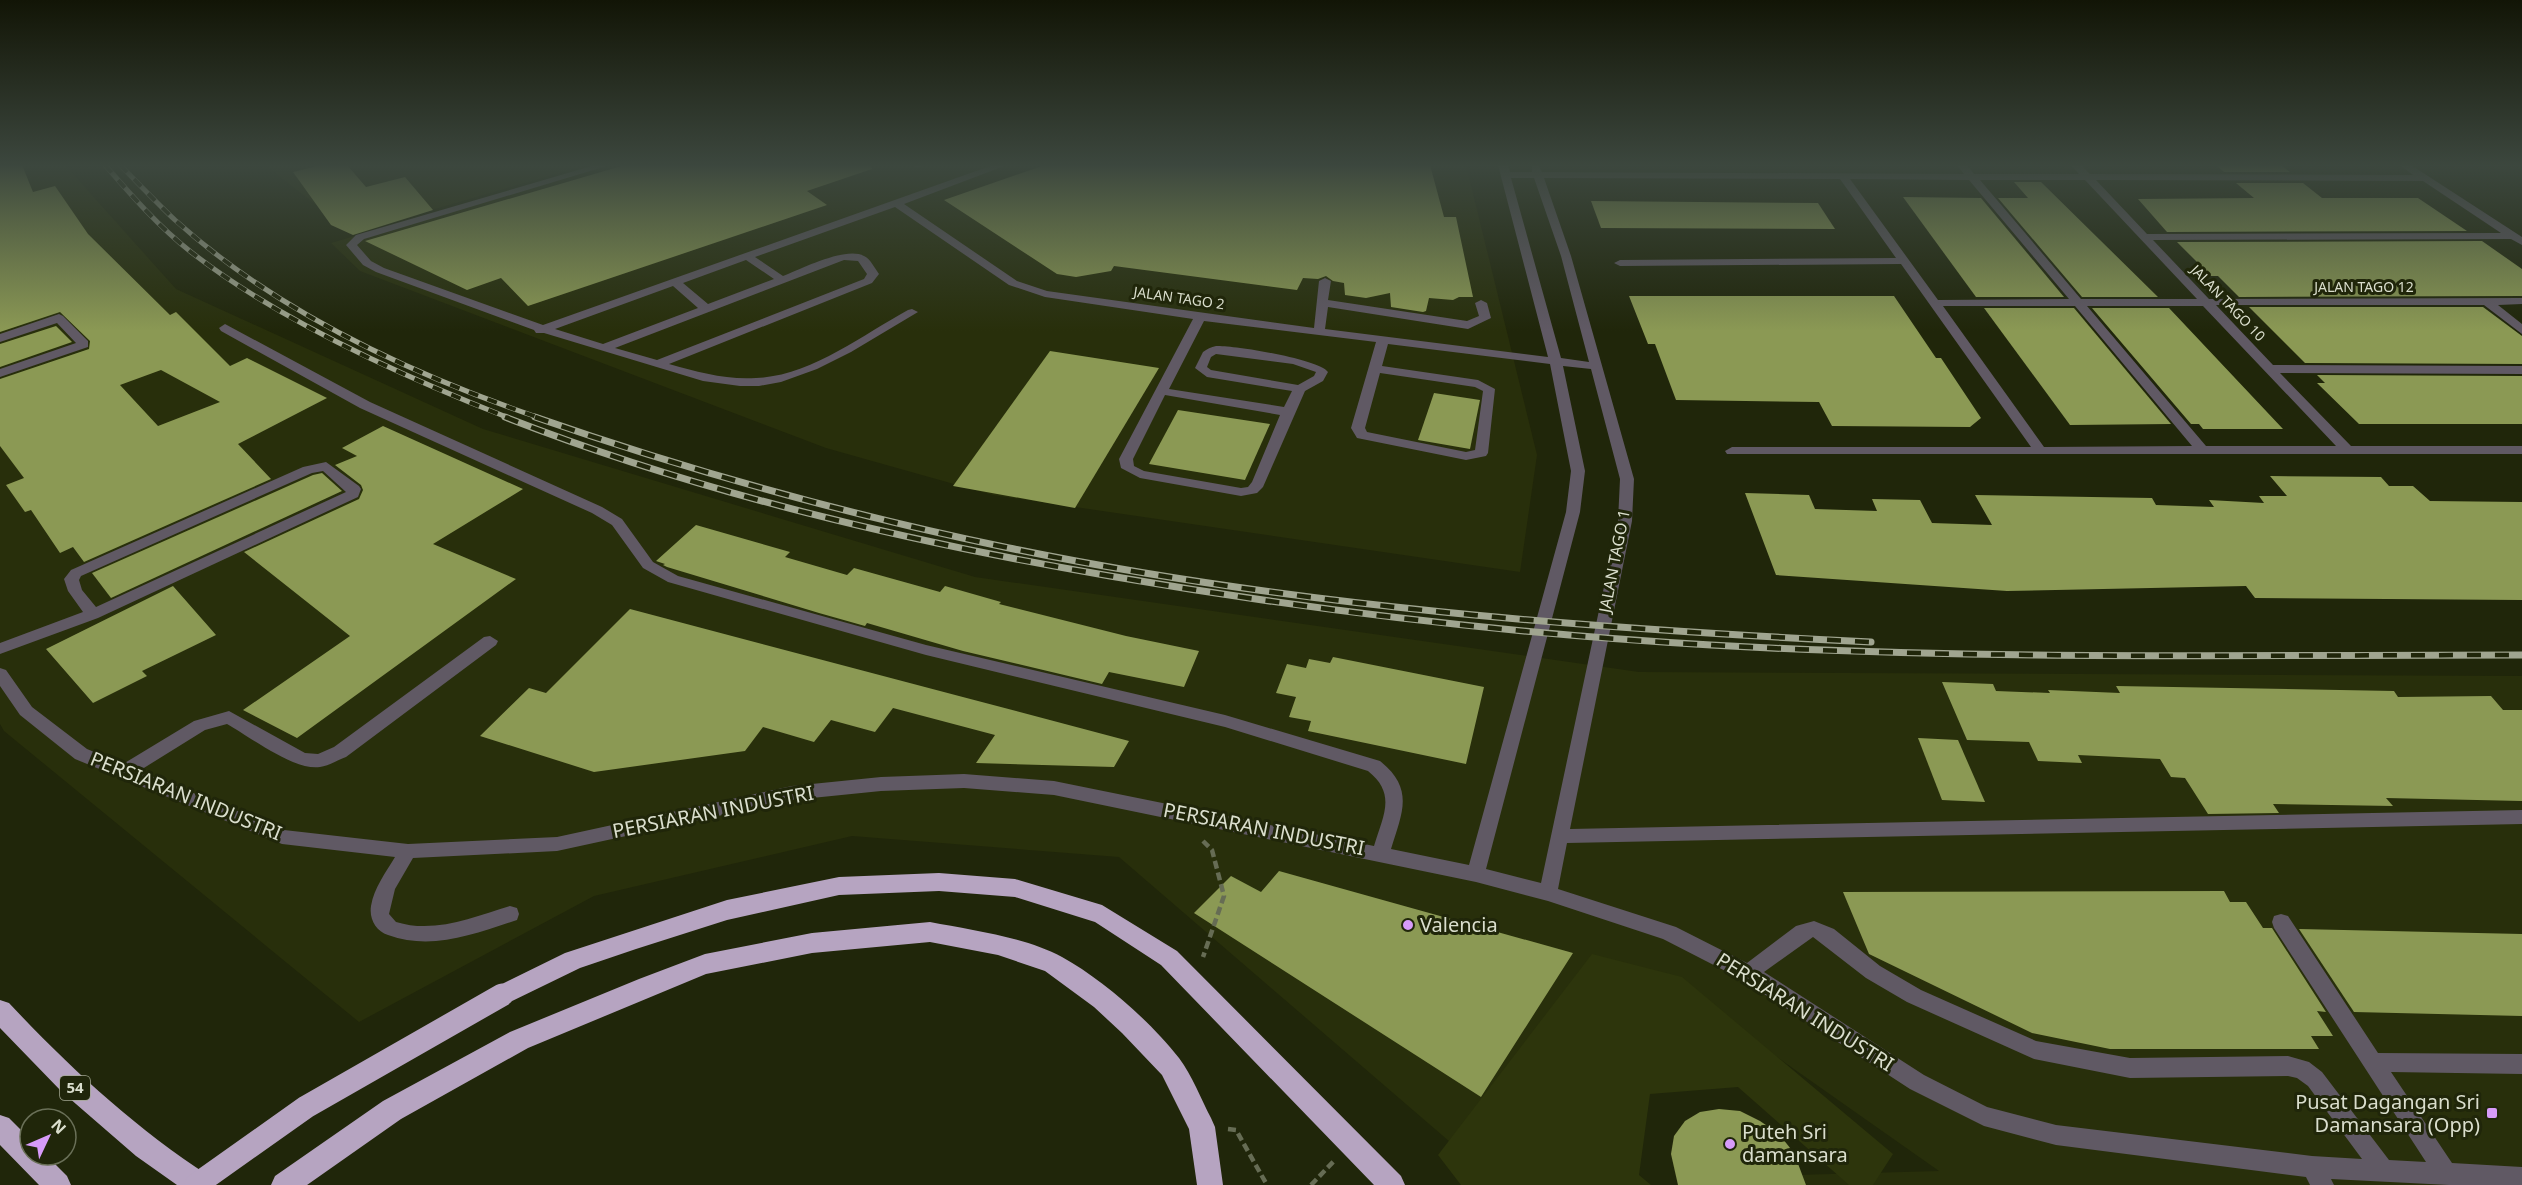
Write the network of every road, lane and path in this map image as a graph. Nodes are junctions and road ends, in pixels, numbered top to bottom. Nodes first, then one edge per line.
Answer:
1 (417, 220) edge
2 (846, 220) edge
3 (922, 220) edge
4 (1518, 220) edge
5 (1554, 220) edge
6 (1875, 220) edge
7 (2009, 220) edge
8 (2129, 220) edge
9 (2488, 220) edge
10 (2145, 237) junction
11 (2517, 239) edge
12 (747, 256) junction
13 (1904, 261) junction
14 (1620, 263) dead end
15 (782, 280) junction
16 (1325, 281) dead end
17 (675, 282) junction
18 (2487, 301) junction
19 (2522, 301) edge
20 (2207, 302) junction
21 (1323, 303) junction
22 (1481, 303) dead end
23 (1934, 303) junction
24 (2078, 303) junction
25 (706, 309) junction
26 (912, 312) dead end
27 (1200, 317) junction
28 (225, 328) dead end
29 (540, 330) junction
30 (2522, 330) edge
31 (1319, 332) junction
32 (0, 338) edge
33 (1383, 340) junction
34 (603, 348) junction
35 (1556, 363) junction
36 (658, 364) junction
37 (1595, 366) junction
38 (1375, 369) junction
39 (2271, 369) junction
40 (2522, 370) edge
41 (0, 373) edge
42 (1300, 389) junction
43 (1161, 391) junction
44 (1288, 412) junction
45 (2040, 450) junction
46 (2202, 450) junction
47 (2347, 450) junction
48 (2522, 450) edge
49 (1732, 451) dead end
50 (93, 614) junction
51 (490, 641) dead end
52 (0, 649) edge
53 (0, 674) edge
54 (124, 772) junction
55 (1173, 811) junction
56 (2522, 817) edge
57 (1561, 836) junction
58 (408, 851) junction
59 (1381, 853) junction
60 (1476, 874) junction
61 (1548, 893) junction
62 (510, 914) dead end
63 (2281, 922) dead end
64 (1748, 973) junction
65 (1207, 996) junction
66 (0, 1011) edge
67 (2373, 1062) junction
68 (2522, 1064) edge
69 (0, 1126) edge
70 (1202, 1127) junction
71 (2384, 1171) junction
72 (2446, 1174) junction
73 (2318, 1176) edge
74 (2522, 1178) edge
75 (58, 1185) edge
76 (198, 1185) edge
77 (284, 1185) edge
78 (1210, 1185) edge
79 (1267, 1185) edge
80 (1392, 1185) edge

1 - 29 street
2 - 12 street
3 - 27 street, JALAN TAGO 2
4 - 35 street
5 - 37 street, JALAN TAGO 1
6 - 13 street
7 - 24 street
8 - 10 street, JALAN TAGO 10
9 - 11 street
10 - 11 street
10 - 20 street, JALAN TAGO 10
12 - 15 street
12 - 17 street
13 - 14 street
13 - 23 street
15 - 25 street
15 - 36 street
16 - 21 street
17 - 25 street
17 - 29 street
18 - 19 street, JALAN TAGO 12
18 - 20 street, JALAN TAGO 12
18 - 30 street
20 - 24 street, JALAN TAGO 12
20 - 39 street, JALAN TAGO 10
21 - 22 street
21 - 31 street
23 - 24 street, JALAN TAGO 12
23 - 45 street
24 - 46 street
25 - 34 street
26 - 36 street
27 - 31 street, JALAN TAGO 2
27 - 43 street
28 - 59 street
29 - 34 street
31 - 33 street, JALAN TAGO 2
32 - 41 street
33 - 35 street, JALAN TAGO 2
33 - 38 street
34 - 36 street
35 - 37 street, JALAN TAGO 2
35 - 60 street
37 - 57 street, JALAN TAGO 1
38 - 38 street
39 - 40 street
39 - 47 street, JALAN TAGO 10
42 - 42 street
42 - 44 street
43 - 44 street
43 - 44 street
45 - 46 street
45 - 49 street
46 - 47 street
47 - 48 street
50 - 50 street
50 - 52 street
51 - 54 street
53 - 54 street, PERSIARAN INDUSTRI
54 - 58 street, PERSIARAN INDUSTRI
55 - 58 street, PERSIARAN INDUSTRI
55 - 59 street, PERSIARAN INDUSTRI
55 - 65 path
56 - 57 street
57 - 61 street, JALAN TAGO 1
58 - 62 street
59 - 60 street, PERSIARAN INDUSTRI
60 - 61 street, PERSIARAN INDUSTRI
61 - 64 street, PERSIARAN INDUSTRI
63 - 67 street
64 - 71 street
64 - 73 street, PERSIARAN INDUSTRI
65 - 76 highway, bridge
65 - 80 highway
66 - 76 highway, 54
67 - 68 street
67 - 72 street
69 - 75 highway
70 - 77 highway
70 - 78 highway
70 - 79 path
71 - 72 street, PERSIARAN INDUSTRI
71 - 73 street, PERSIARAN INDUSTRI
72 - 74 street, PERSIARAN INDUSTRI

